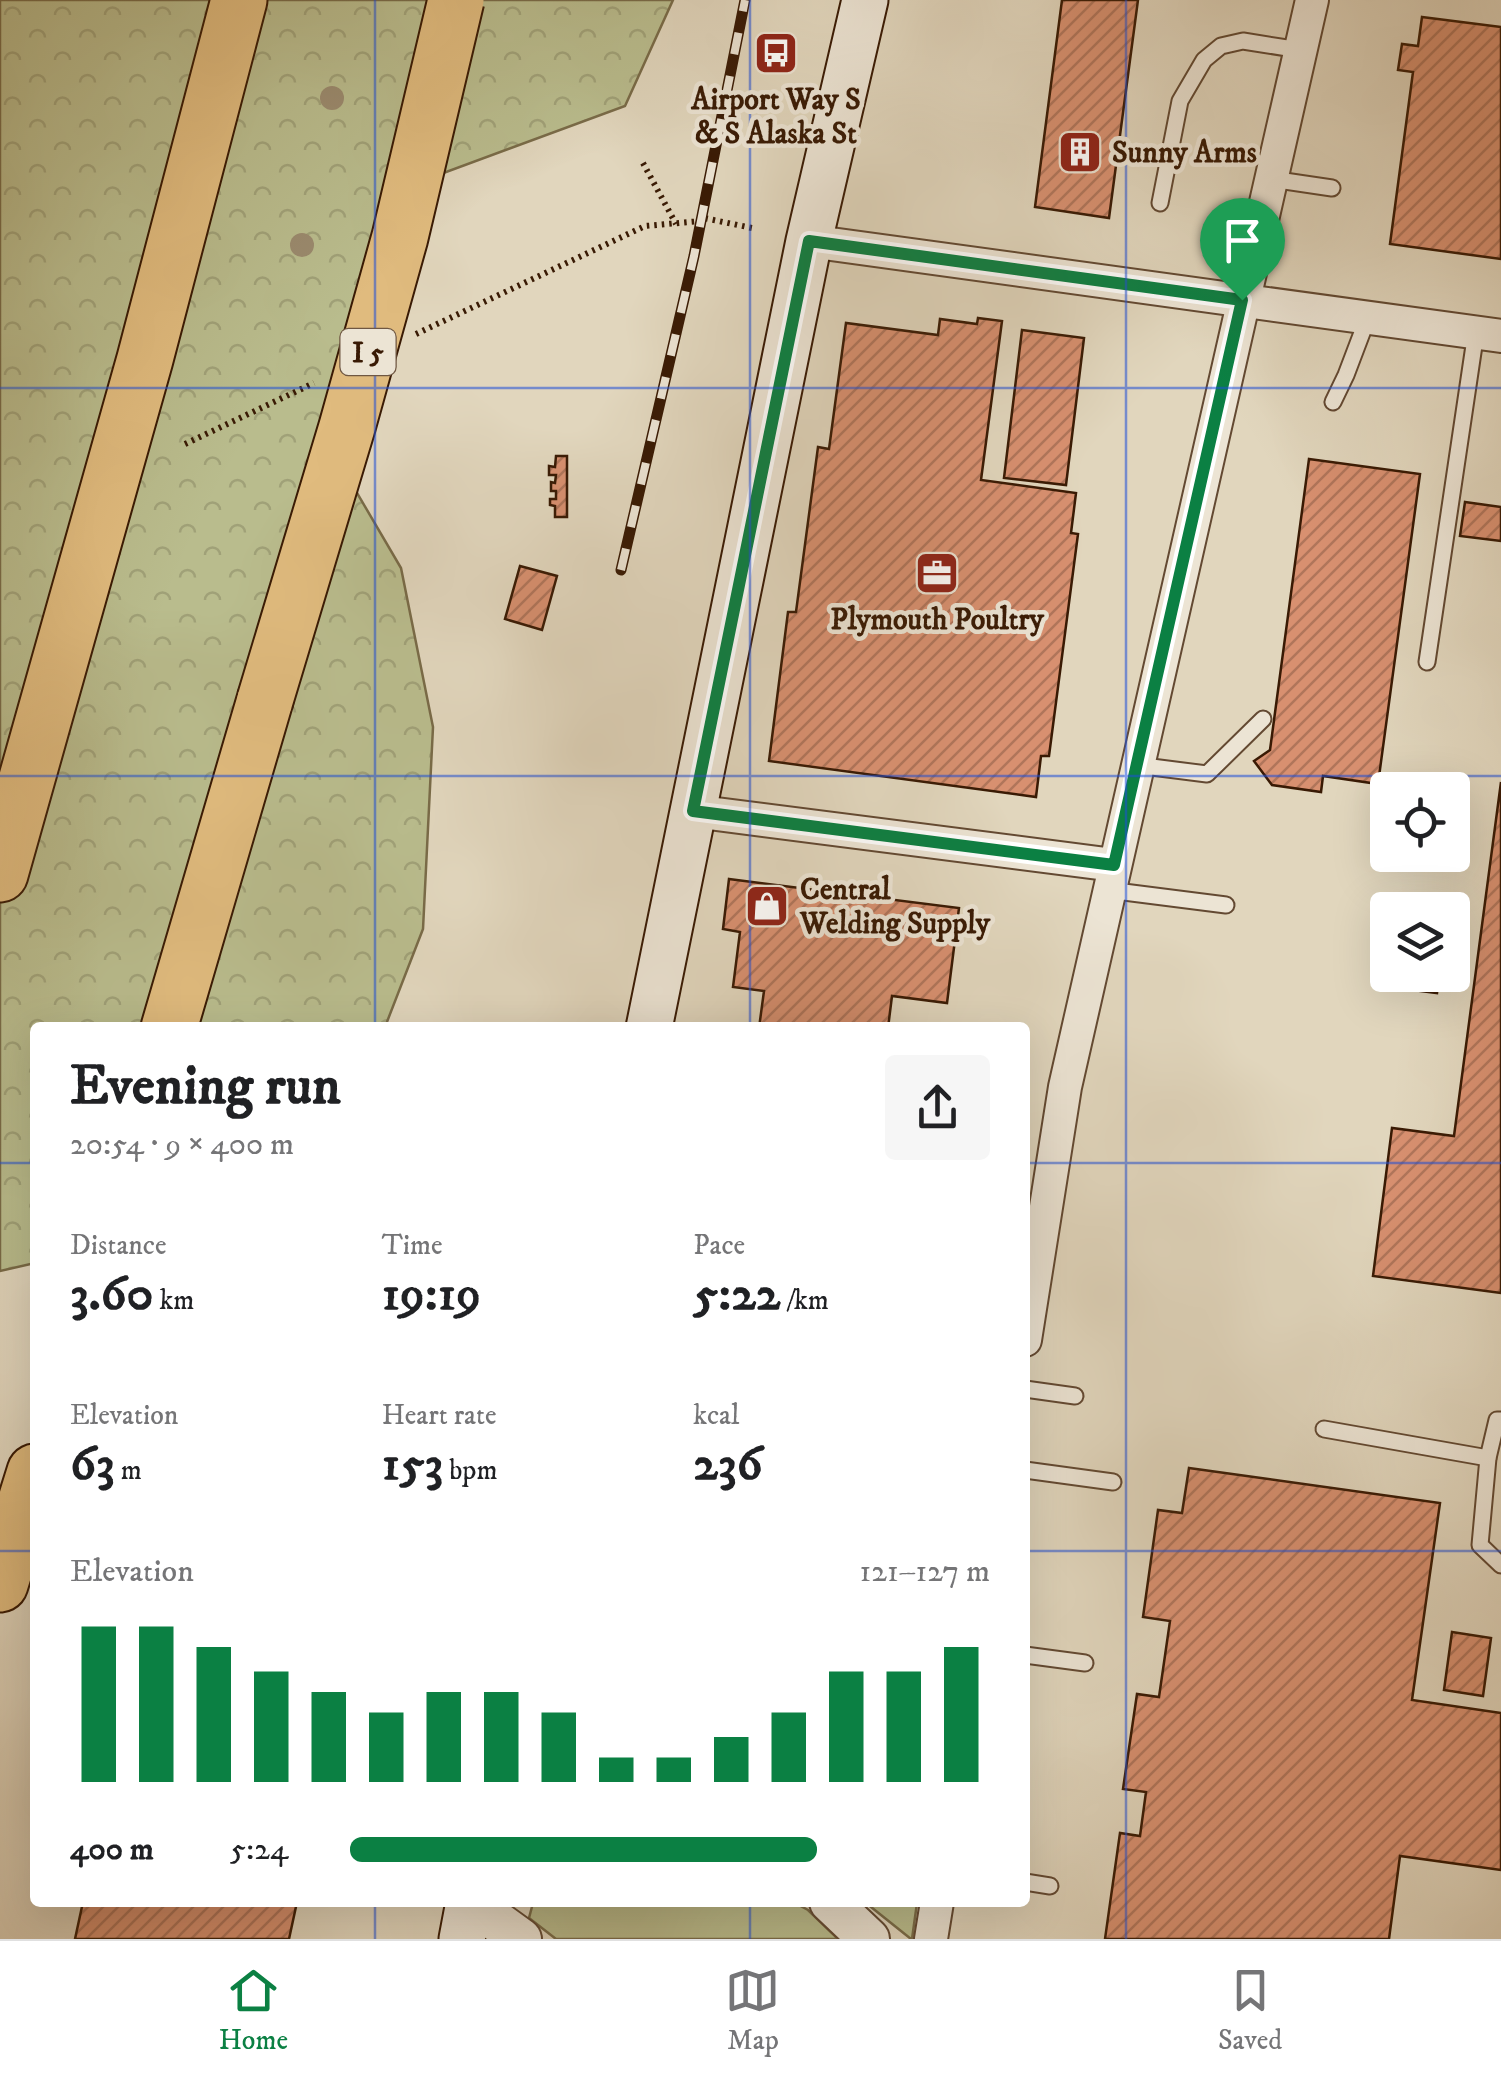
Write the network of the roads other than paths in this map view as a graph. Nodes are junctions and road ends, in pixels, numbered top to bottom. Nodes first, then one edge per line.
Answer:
1 (239, 0) edge
2 (456, 0) edge
3 (865, 0) edge
4 (1312, 0) edge
5 (1300, 50) junction
6 (1271, 179) junction
7 (1332, 188) dead end
8 (1160, 204) dead end
9 (809, 241) junction
10 (1242, 300) junction
11 (1368, 318) junction
12 (1488, 334) edge
13 (1332, 402) dead end
14 (1427, 662) dead end
15 (1263, 719) dead end
16 (1136, 765) junction
17 (693, 811) junction
18 (0, 874) edge
19 (1111, 878) junction
20 (1226, 906) dead end
21 (172, 1022) edge
22 (650, 1022) edge
23 (1030, 1308) edge
24 (1030, 1390) edge
25 (1075, 1396) dead end
26 (1501, 1420) edge
27 (1324, 1429) dead end
28 (1488, 1458) junction
29 (1030, 1471) edge
30 (1113, 1482) dead end
31 (30, 1488) edge
32 (1501, 1565) edge
33 (0, 1584) edge
34 (1030, 1656) edge
35 (1084, 1663) dead end
36 (1030, 1883) edge
37 (1050, 1886) dead end
38 (468, 1907) edge
39 (476, 1907) edge
40 (835, 1907) edge
41 (936, 1907) edge
42 (462, 1939) edge
43 (521, 1939) edge
44 (869, 1939) edge
45 (931, 1939) edge

1 - 18 highway
2 - 21 highway, I 5, bridge
3 - 9 main road
4 - 5 street
5 - 6 street
5 - 8 lane
6 - 7 lane
6 - 10 street
9 - 10 street
9 - 17 main road
10 - 11 street
10 - 16 street
11 - 12 street
11 - 13 lane
12 - 14 lane
15 - 16 lane
16 - 19 street
17 - 19 street
17 - 22 main road
19 - 20 lane
19 - 23 street
24 - 25 lane
26 - 28 lane
27 - 28 lane
28 - 32 lane
29 - 30 lane
31 - 33 highway
34 - 35 lane
36 - 37 lane
38 - 42 main road
39 - 43 street
40 - 44 street
41 - 45 street

